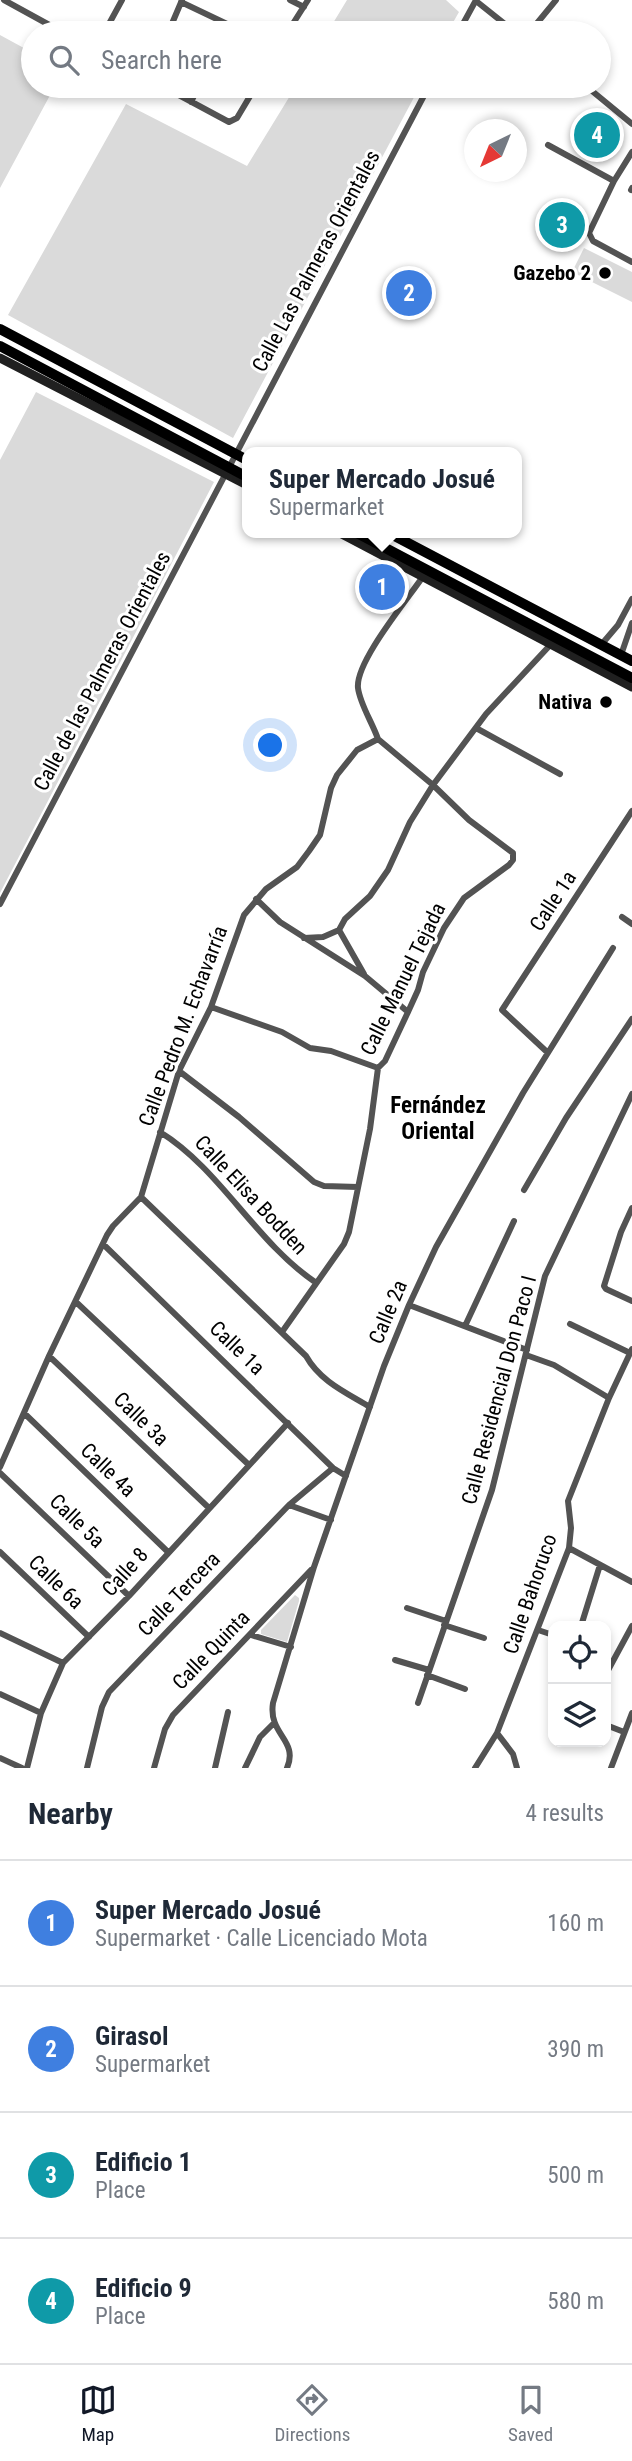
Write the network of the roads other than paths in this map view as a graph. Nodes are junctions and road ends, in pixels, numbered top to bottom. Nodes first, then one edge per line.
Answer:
1 (4, 0) edge
2 (122, 0) edge
3 (290, 0) edge
4 (308, 0) edge
5 (556, 0) edge
6 (181, 1) edge
7 (476, 1) edge
8 (304, 7) junction
9 (42, 21) edge
10 (111, 21) edge
11 (173, 21) edge
12 (222, 21) edge
13 (295, 21) edge
14 (465, 21) edge
15 (501, 21) edge
16 (539, 21) edge
17 (184, 98) edge
18 (193, 98) edge
19 (248, 98) edge
20 (423, 98) edge
21 (601, 98) edge
22 (191, 102) junction
23 (632, 124) edge
24 (548, 145) dead end
25 (632, 152) edge
26 (614, 181) junction
27 (632, 262) edge
28 (0, 329) edge
29 (0, 346) edge
30 (0, 358) edge
31 (236, 454) junction
32 (242, 457) edge
33 (228, 470) junction
34 (242, 475) edge
35 (242, 481) edge
36 (351, 538) edge
37 (366, 538) edge
38 (398, 538) edge
39 (425, 573) junction
40 (632, 599) edge
41 (632, 623) edge
42 (554, 641) junction
43 (601, 645) junction
44 (621, 655) junction
45 (632, 661) edge
46 (632, 678) edge
47 (632, 687) edge
48 (476, 728) junction
49 (378, 739) junction
50 (560, 774) dead end
51 (433, 785) junction
52 (632, 811) edge
53 (256, 899) junction
54 (0, 904) edge
55 (622, 917) dead end
56 (632, 924) edge
57 (339, 930) junction
58 (304, 938) junction
59 (612, 948) dead end
60 (365, 976) junction
61 (211, 1007) junction
62 (408, 1012) junction
63 (632, 1019) edge
64 (547, 1052) junction
65 (378, 1068) junction
66 (179, 1071) junction
67 (632, 1094) edge
68 (160, 1132) junction
69 (358, 1187) junction
70 (524, 1189) dead end
71 (141, 1197) junction
72 (632, 1208) edge
73 (514, 1221) dead end
74 (104, 1245) junction
75 (315, 1283) junction
76 (632, 1301) edge
77 (76, 1302) junction
78 (409, 1305) junction
79 (570, 1324) dead end
80 (465, 1326) junction
81 (282, 1332) junction
82 (631, 1351) edge
83 (526, 1353) junction
84 (49, 1356) junction
85 (609, 1398) junction
86 (370, 1407) junction
87 (24, 1413) junction
88 (288, 1423) junction
89 (249, 1465) junction
90 (0, 1467) edge
91 (333, 1468) junction
92 (0, 1473) edge
93 (346, 1476) junction
94 (289, 1505) junction
95 (208, 1508) junction
96 (331, 1520) junction
97 (569, 1548) junction
98 (0, 1552) edge
99 (168, 1552) junction
100 (600, 1565) junction
101 (314, 1567) junction
102 (632, 1582) edge
103 (129, 1596) junction
104 (407, 1608) dead end
105 (583, 1621) edge
106 (445, 1623) junction
107 (632, 1626) edge
108 (538, 1630) junction
109 (0, 1633) edge
110 (548, 1633) edge
111 (251, 1635) junction
112 (89, 1637) junction
113 (484, 1639) dead end
114 (291, 1647) junction
115 (395, 1660) dead end
116 (63, 1663) junction
117 (611, 1665) edge
118 (428, 1673) junction
119 (465, 1689) dead end
120 (0, 1694) edge
121 (418, 1703) dead end
122 (229, 1712) dead end
123 (41, 1713) junction
124 (632, 1713) edge
125 (273, 1724) junction
126 (611, 1727) edge
127 (624, 1732) junction
128 (496, 1733) junction
129 (0, 1758) edge
130 (25, 1768) edge
131 (87, 1768) edge
132 (154, 1768) edge
133 (215, 1768) edge
134 (246, 1768) edge
135 (287, 1768) edge
136 (475, 1768) edge
137 (517, 1768) edge
138 (611, 1768) edge

1 - 9 street
2 - 10 street
3 - 8 street
4 - 8 street
5 - 16 street
6 - 11 street
6 - 12 street
7 - 14 street
7 - 15 street
8 - 13 street
17 - 22 street
18 - 22 street
19 - 22 street
20 - 31 street, Calle Las Palmeras Orientales
21 - 23 street
24 - 26 street
25 - 26 street
26 - 27 street
28 - 31 main road
29 - 33 main road
30 - 33 street
31 - 32 main road
31 - 33 street, Calle de las Palmeras Orientales
33 - 34 main road
33 - 35 street
33 - 54 street, Calle de las Palmeras Orientales
36 - 39 street
37 - 39 main road
38 - 43 main road
39 - 42 main road
39 - 49 street
40 - 43 street
41 - 44 street
42 - 46 main road
42 - 47 street
42 - 48 street
43 - 44 main road
44 - 45 main road
48 - 50 street
48 - 51 street
49 - 51 street
49 - 53 street, Calle Pedro M. Echavarría
51 - 57 street
51 - 62 street, Calle Manuel Tejada
52 - 64 street, Calle 1a
53 - 58 street
53 - 61 street, Calle Pedro M. Echavarría
55 - 56 street
57 - 58 street
57 - 60 street
58 - 60 street
59 - 64 street, Calle 2a
60 - 62 street
61 - 65 street
61 - 66 street, Calle Pedro M. Echavarría
62 - 65 street, Calle Manuel Tejada
63 - 70 street
64 - 78 street, Calle 2a
65 - 69 street, Calle Manuel Tejada
66 - 68 street, Calle Pedro M. Echavarría
66 - 69 street
67 - 83 street, Calle Residencial Don Paco I
68 - 71 street, Calle Pedro M. Echavarría
68 - 75 street, Calle Elisa Bodden
69 - 75 street, Calle Manuel Tejada
71 - 74 street, Calle Pedro M. Echavarría
71 - 81 street
72 - 76 street
73 - 80 street
74 - 77 street, Calle Pedro M. Echavarría
74 - 88 street, Calle 1a
75 - 81 street, Calle Manuel Tejada
77 - 84 street, Calle Pedro M. Echavarría
77 - 89 street
78 - 80 street
78 - 86 street, Calle 2a
79 - 82 street
80 - 83 street
81 - 86 street
82 - 85 street, Calle Bahoruco
83 - 85 street
83 - 106 street, Calle Residencial Don Paco I
84 - 87 street, Calle Pedro M. Echavarría
84 - 95 street, Calle 3a
85 - 97 street, Calle Bahoruco
86 - 93 street, Calle 2a
87 - 90 street, Calle Pedro M. Echavarría
87 - 99 street, Calle 4a
88 - 89 street, Calle 8
88 - 91 street, Calle 1a
89 - 95 street, Calle 8
91 - 93 street, Calle 1a
91 - 94 street, Calle Tercera
92 - 103 street, Calle 5a
93 - 96 street, Calle 2a
94 - 96 street
94 - 131 street, Calle Tercera
95 - 99 street, Calle 8
96 - 101 street, Calle 2a
97 - 100 street
97 - 108 street, Calle Bahoruco
98 - 112 street, Calle 6a
99 - 103 street, Calle 8
100 - 102 street
100 - 105 street
101 - 111 street, Calle Quinta
101 - 114 street, Calle 2a
103 - 112 street, Calle 8
104 - 106 street
106 - 113 street
106 - 118 street, Calle Residencial Don Paco I
107 - 117 street
108 - 110 street
108 - 128 street, Calle Bahoruco
109 - 116 street
111 - 114 street
111 - 132 street, Calle Quinta
112 - 116 street, Calle 8
114 - 125 street, Calle 2a
115 - 118 street
116 - 123 street, Calle 8
118 - 119 street
118 - 121 street, Calle Residencial Don Paco I
120 - 123 street
122 - 133 street
123 - 130 street, Calle 8
124 - 127 street
125 - 134 street
125 - 135 street
126 - 127 street
127 - 138 street
128 - 136 street, Calle Bahoruco
128 - 137 street
129 - 130 street

